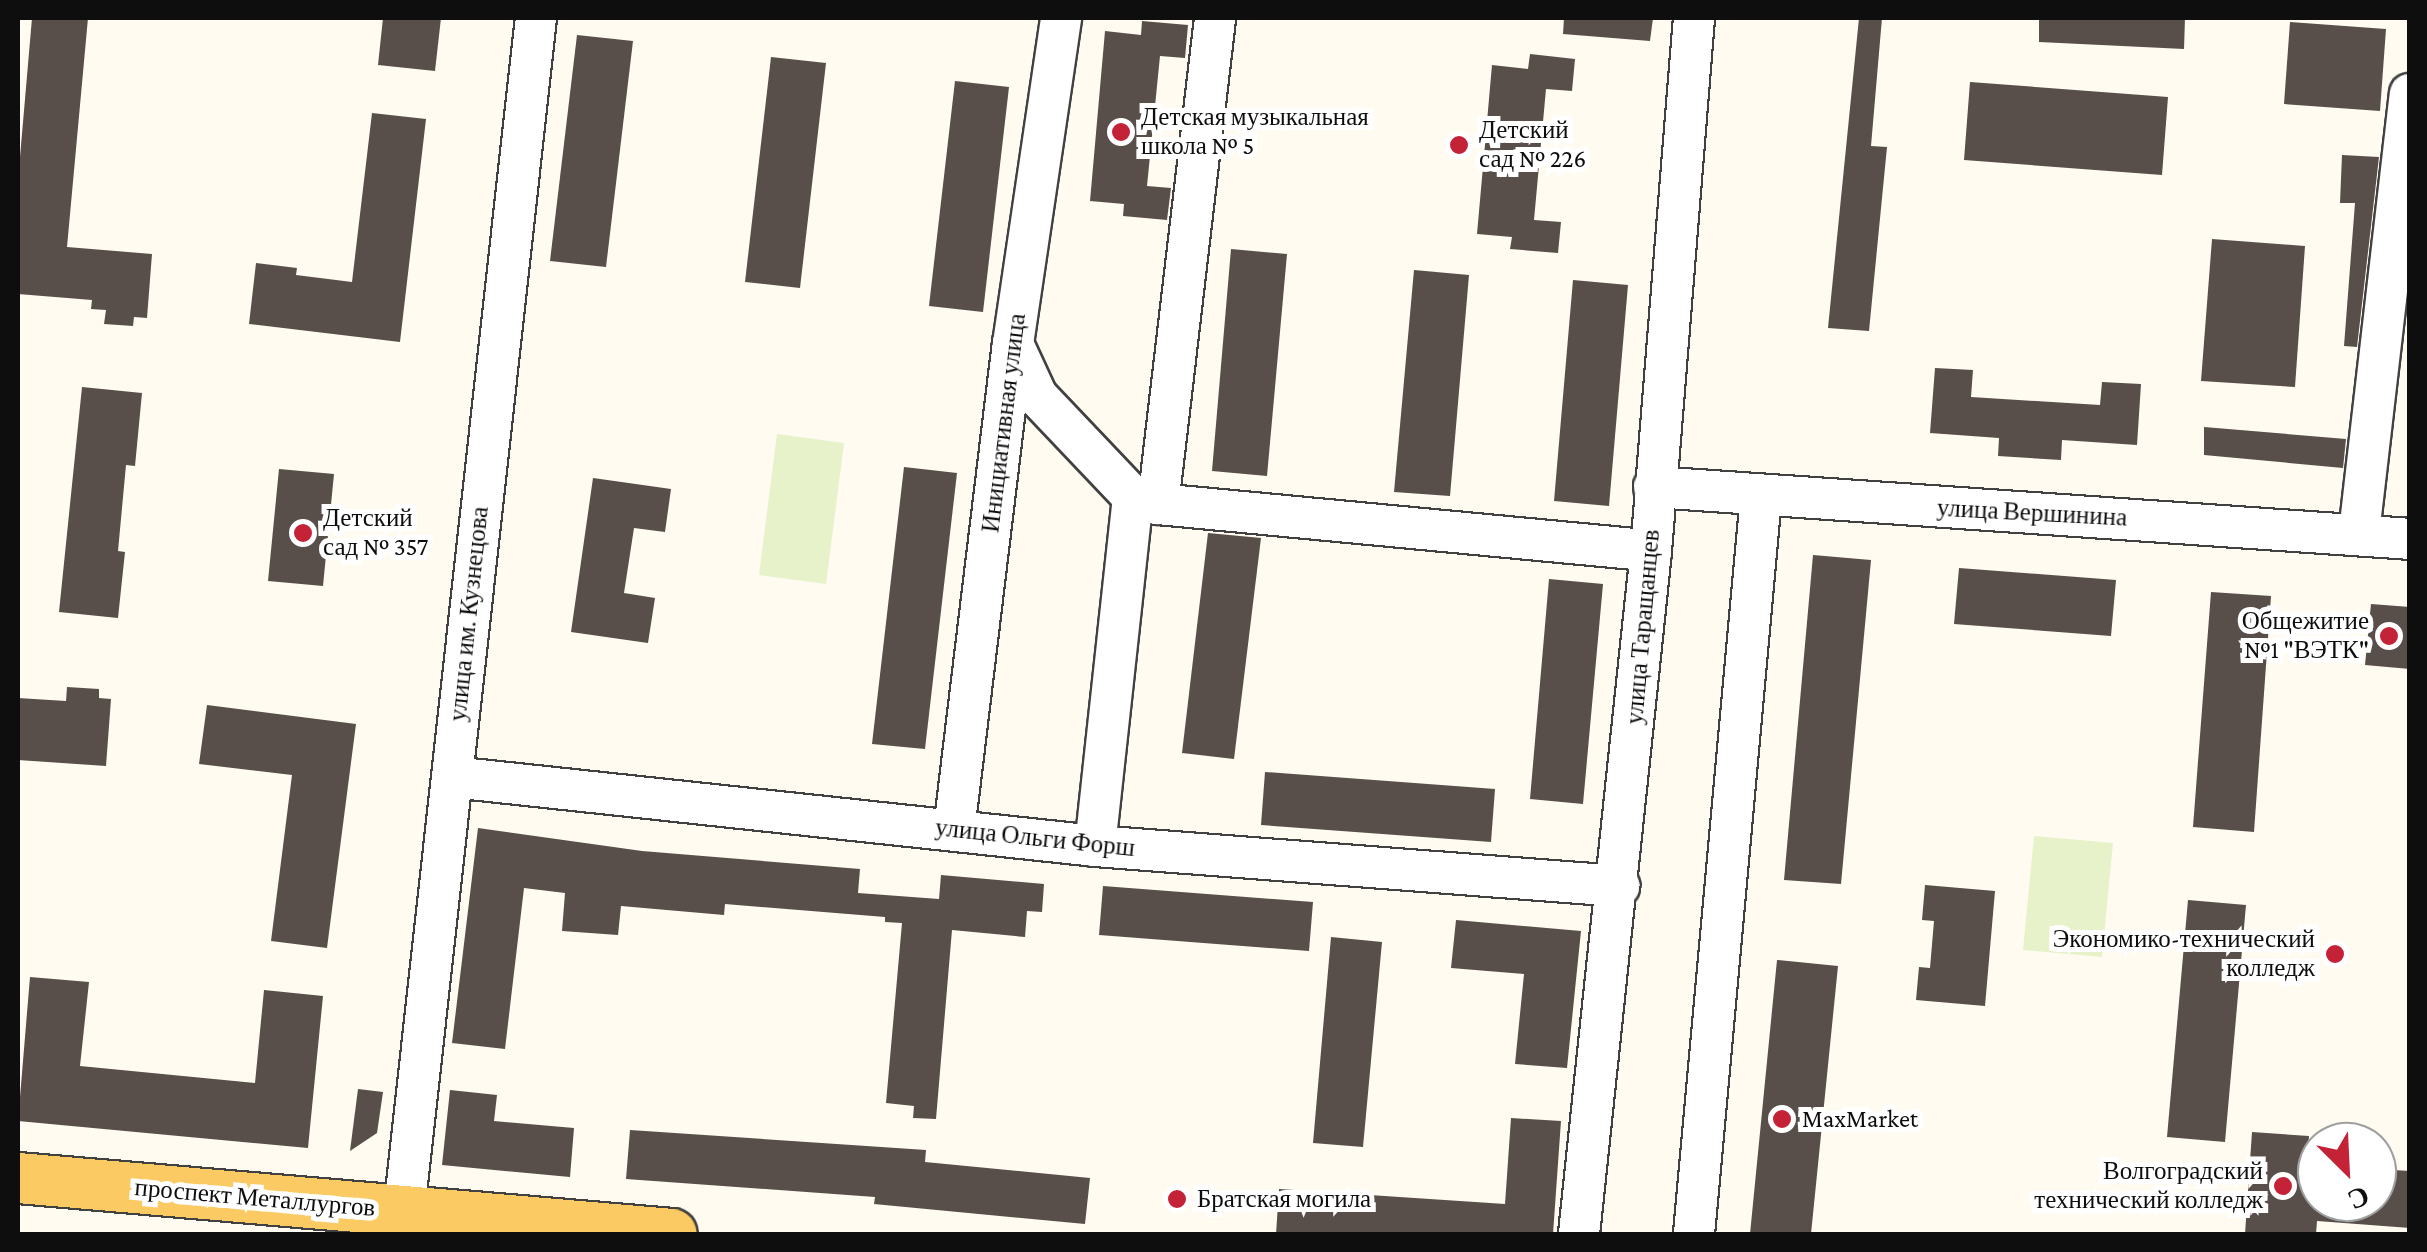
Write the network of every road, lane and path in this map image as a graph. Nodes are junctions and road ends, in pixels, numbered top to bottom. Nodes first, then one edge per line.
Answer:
1 (536, 18) edge
2 (1061, 18) edge
3 (1215, 18) edge
4 (1694, 18) edge
5 (2410, 94) edge
6 (1013, 344) junction
7 (1654, 486) junction
8 (1761, 496) junction
9 (1145, 500) junction
10 (2359, 533) junction
11 (2410, 539) edge
12 (1652, 551) junction
13 (452, 777) junction
14 (954, 830) junction
15 (1096, 846) junction
16 (1619, 886) junction
17 (18, 1178) edge
18 (404, 1211) junction
19 (672, 1234) edge
20 (1579, 1234) edge
21 (1694, 1234) edge

1 - 13 street, улица им. Кузнецова
2 - 6 street, Инициативная улица
3 - 9 street
4 - 7 street, улица Таращанцев
5 - 10 street
6 - 9 street
6 - 14 street, Инициативная улица
7 - 8 street, улица Вершинина
7 - 12 street, улица Таращанцев
8 - 10 street, улица Вершинина
8 - 21 street
9 - 12 street
9 - 15 street
10 - 11 street, улица Вершинина
12 - 16 street, улица Таращанцев
13 - 14 street, улица Ольги Форш
13 - 18 street, улица им. Кузнецова
14 - 15 street, улица Ольги Форш
15 - 16 street, улица Ольги Форш
16 - 20 street, улица Таращанцев
17 - 18 main road, проспект Металлургов
18 - 19 main road, проспект Металлургов

